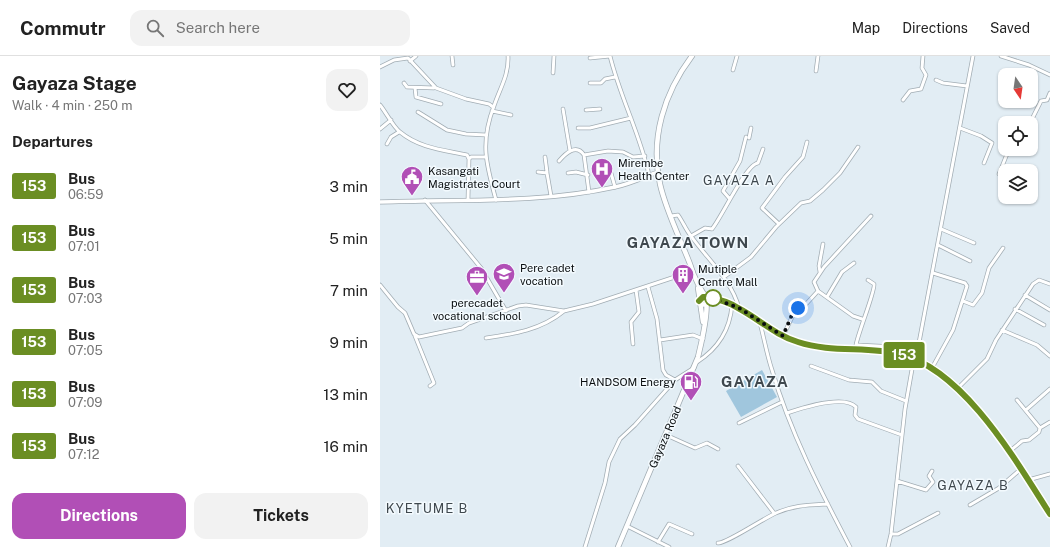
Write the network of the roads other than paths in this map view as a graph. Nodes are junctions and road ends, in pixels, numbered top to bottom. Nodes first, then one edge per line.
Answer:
1 (392, 56) edge
2 (416, 56) edge
3 (452, 56) edge
4 (508, 56) edge
5 (554, 56) edge
6 (610, 56) edge
7 (692, 56) edge
8 (737, 56) edge
9 (818, 56) edge
10 (922, 56) edge
11 (973, 56) edge
12 (1001, 56) edge
13 (590, 58) dead end
14 (394, 60) junction
15 (410, 61) junction
16 (453, 65) dead end
17 (380, 67) edge
18 (733, 70) dead end
19 (816, 71) dead end
20 (553, 73) dead end
21 (1050, 76) edge
22 (615, 77) junction
23 (936, 80) dead end
24 (404, 83) dead end
25 (590, 83) dead end
26 (968, 86) junction
27 (415, 88) junction
28 (436, 88) junction
29 (1050, 93) edge
30 (903, 100) dead end
31 (441, 104) dead end
32 (380, 105) edge
33 (492, 109) junction
34 (562, 109) dead end
35 (600, 109) dead end
36 (384, 110) junction
37 (586, 110) dead end
38 (418, 112) dead end
39 (380, 113) edge
40 (511, 115) dead end
41 (1034, 116) edge
42 (631, 118) junction
43 (391, 120) junction
44 (578, 128) dead end
45 (751, 128) dead end
46 (960, 128) junction
47 (380, 129) edge
48 (399, 132) junction
49 (486, 135) junction
50 (807, 142) dead end
51 (387, 144) dead end
52 (858, 146) dead end
53 (763, 149) dead end
54 (570, 151) junction
55 (584, 155) junction
56 (645, 156) junction
57 (485, 157) junction
58 (545, 157) dead end
59 (469, 159) junction
60 (558, 161) dead end
61 (984, 163) dead end
62 (538, 172) dead end
63 (547, 172) junction
64 (568, 172) dead end
65 (604, 173) dead end
66 (657, 174) junction
67 (588, 175) junction
68 (649, 175) junction
69 (615, 187) junction
70 (589, 192) junction
71 (551, 196) junction
72 (729, 198) junction
73 (468, 199) junction
74 (425, 200) junction
75 (496, 200) junction
76 (380, 202) edge
77 (671, 216) junction
78 (872, 216) dead end
79 (779, 224) junction
80 (941, 229) junction
81 (691, 236) junction
82 (974, 243) dead end
83 (823, 244) dead end
84 (938, 245) junction
85 (1003, 248) dead end
86 (970, 261) dead end
87 (854, 263) dead end
88 (693, 271) junction
89 (820, 272) junction
90 (933, 273) junction
91 (724, 277) junction
92 (868, 280) dead end
93 (698, 284) junction
94 (1050, 284) edge
95 (380, 285) edge
96 (648, 286) junction
97 (636, 290) junction
98 (818, 291) junction
99 (1025, 295) junction
100 (705, 296) junction
101 (828, 297) junction
102 (723, 301) junction
103 (963, 301) junction
104 (699, 302) junction
105 (706, 304) junction
106 (732, 305) junction
107 (739, 308) junction
108 (1016, 309) junction
109 (1050, 310) edge
110 (506, 311) junction
111 (564, 311) junction
112 (862, 319) junction
113 (760, 323) junction
114 (704, 324) junction
115 (1044, 325) dead end
116 (1002, 330) junction
117 (415, 336) junction
118 (783, 336) junction
119 (486, 338) dead end
120 (703, 339) junction
121 (660, 340) junction
122 (633, 344) dead end
123 (855, 347) junction
124 (1050, 356) edge
125 (914, 358) junction
126 (696, 362) junction
127 (811, 366) dead end
128 (694, 368) junction
129 (932, 368) junction
130 (675, 380) junction
131 (430, 386) dead end
132 (957, 389) junction
133 (1050, 389) edge
134 (1017, 400) dead end
135 (906, 401) junction
136 (782, 402) junction
137 (1026, 410) junction
138 (787, 413) junction
139 (1050, 422) edge
140 (739, 423) dead end
141 (1040, 428) junction
142 (666, 435) junction
143 (902, 435) junction
144 (718, 449) dead end
145 (1010, 451) junction
146 (738, 466) dead end
147 (1021, 469) junction
148 (932, 471) dead end
149 (1050, 474) edge
150 (1028, 480) junction
151 (897, 481) junction
152 (828, 504) junction
153 (970, 505) dead end
154 (774, 513) junction
155 (938, 513) dead end
156 (1050, 514) edge
157 (627, 526) junction
158 (692, 534) dead end
159 (892, 534) junction
160 (658, 542) junction
161 (718, 543) dead end
162 (585, 547) edge
163 (618, 547) edge
164 (669, 547) edge
165 (850, 547) edge
166 (888, 547) edge

1 - 14 street
2 - 15 street
3 - 16 street
4 - 33 street
5 - 20 street
6 - 13 street
6 - 22 street
7 - 66 main road, Gayaza Road
8 - 18 street
9 - 19 street
10 - 30 street
11 - 26 street
12 - 21 street
14 - 15 street
14 - 17 street
15 - 28 street
22 - 25 street
22 - 42 street
23 - 26 street
24 - 27 street
26 - 46 street
27 - 28 street
27 - 31 street
28 - 33 street
29 - 41 street
32 - 36 street
33 - 40 street
33 - 49 street
34 - 54 street
35 - 37 street
36 - 39 street
36 - 43 street
38 - 49 street
42 - 44 street
42 - 56 street
43 - 47 street
43 - 48 street
45 - 72 street
46 - 61 street
46 - 80 street
48 - 51 street
48 - 59 street
49 - 57 street
50 - 79 street
52 - 79 street
53 - 72 street
54 - 55 street
54 - 60 street
55 - 56 street
55 - 67 street
56 - 68 street
57 - 59 street
57 - 75 street
58 - 63 street
59 - 73 street
62 - 63 street
63 - 71 street
64 - 67 street
65 - 69 street
66 - 68 street
66 - 77 main road, Gayaza Road
67 - 70 street
68 - 69 street
69 - 70 street
70 - 71 street
71 - 75 street
72 - 81 street
73 - 74 street
73 - 75 street
74 - 76 street
74 - 110 street
77 - 81 street
77 - 88 main road, Gayaza Road
78 - 89 street
79 - 91 street
80 - 82 street
80 - 84 street
81 - 91 street
83 - 89 street
84 - 86 street
84 - 90 street
85 - 103 street
87 - 101 street
88 - 93 main road, Gayaza Road
88 - 96 street
89 - 98 street
90 - 103 street
90 - 123 street
91 - 107 street
92 - 112 street
93 - 100 main road, Gayaza Road
93 - 104 main road, Gayaza Road
94 - 99 street
95 - 117 street
96 - 97 street
96 - 121 street
97 - 111 street
97 - 122 street
98 - 101 street
98 - 118 street
99 - 108 street
99 - 109 street
100 - 102 street
100 - 104 street
100 - 105 main road, Gayaza Road
101 - 112 street
102 - 105 street
102 - 106 street
103 - 129 street
104 - 105 street
104 - 114 main road, Gayaza Road
105 - 114 main road, Gayaza Road
106 - 107 street
106 - 126 street
107 - 113 street
108 - 115 street
108 - 116 street
110 - 111 street
110 - 117 street
111 - 119 street
112 - 123 street
113 - 118 street
113 - 136 street
114 - 120 main road, Gayaza Road
116 - 124 street
116 - 132 street
117 - 131 street
118 - 123 street
120 - 121 street
120 - 126 main road, Gayaza Road
121 - 130 street
123 - 125 street
125 - 129 street
125 - 135 street
126 - 128 main road, Gayaza Road
127 - 135 street
128 - 130 street
128 - 142 main road, Gayaza Road
129 - 132 street
130 - 162 street
132 - 145 street
133 - 137 street
134 - 137 street
135 - 143 street
136 - 138 street
136 - 140 street
137 - 141 street
138 - 143 street
138 - 152 street
139 - 141 street
141 - 145 street
142 - 144 street
142 - 157 main road, Gayaza Road
143 - 151 street
145 - 147 street
146 - 154 street
147 - 150 street
147 - 153 street
148 - 151 street
149 - 150 street
150 - 156 street
151 - 159 street
152 - 154 street
152 - 165 street
154 - 161 street
155 - 159 street
157 - 160 street
157 - 163 main road, Gayaza Road
158 - 160 street
159 - 166 street
160 - 164 street

